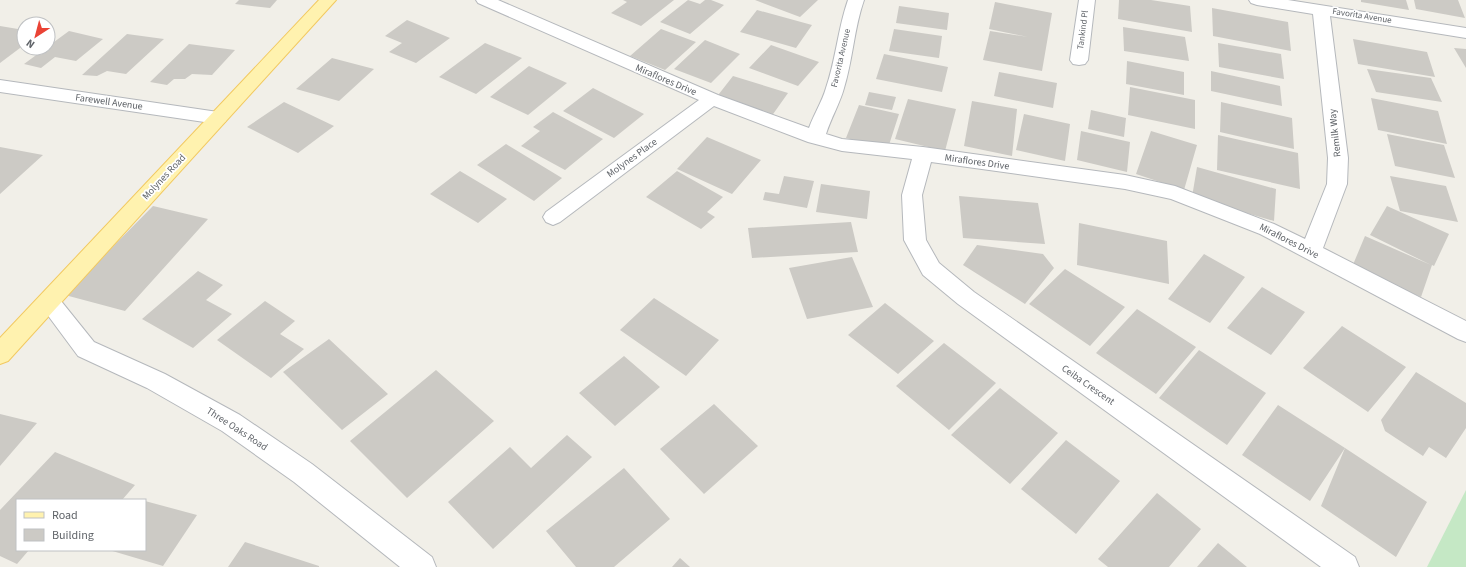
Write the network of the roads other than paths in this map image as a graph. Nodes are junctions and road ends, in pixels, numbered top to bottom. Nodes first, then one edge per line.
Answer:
1 (328, 0) edge
2 (484, 0) edge
3 (856, 0) edge
4 (1087, 0) edge
5 (1257, 0) edge
6 (1321, 10) junction
7 (1466, 34) edge
8 (1079, 60) dead end
9 (0, 86) edge
10 (712, 99) junction
11 (218, 118) junction
12 (815, 137) junction
13 (923, 154) junction
14 (553, 217) dead end
15 (1311, 252) junction
16 (49, 302) junction
17 (1466, 332) edge
18 (0, 354) edge
19 (422, 567) edge
20 (1345, 567) edge

1 - 11 main road, Molynes Road
2 - 10 street, Miraflores Drive
3 - 12 street, Favorita Avenue
4 - 8 street, Tankind Pl
5 - 6 street, Favorita Avenue
6 - 7 street, Favorita Avenue
6 - 15 street, Remilk Way
9 - 11 street, Farewell Avenue
10 - 12 street, Miraflores Drive
10 - 14 street, Molynes Place
11 - 16 main road, Molynes Road
12 - 13 street, Miraflores Drive
13 - 15 street, Miraflores Drive
13 - 20 street, Ceiba Crescent
15 - 17 street, Miraflores Drive
16 - 18 main road, Molynes Road
16 - 19 street, Three Oaks Road

